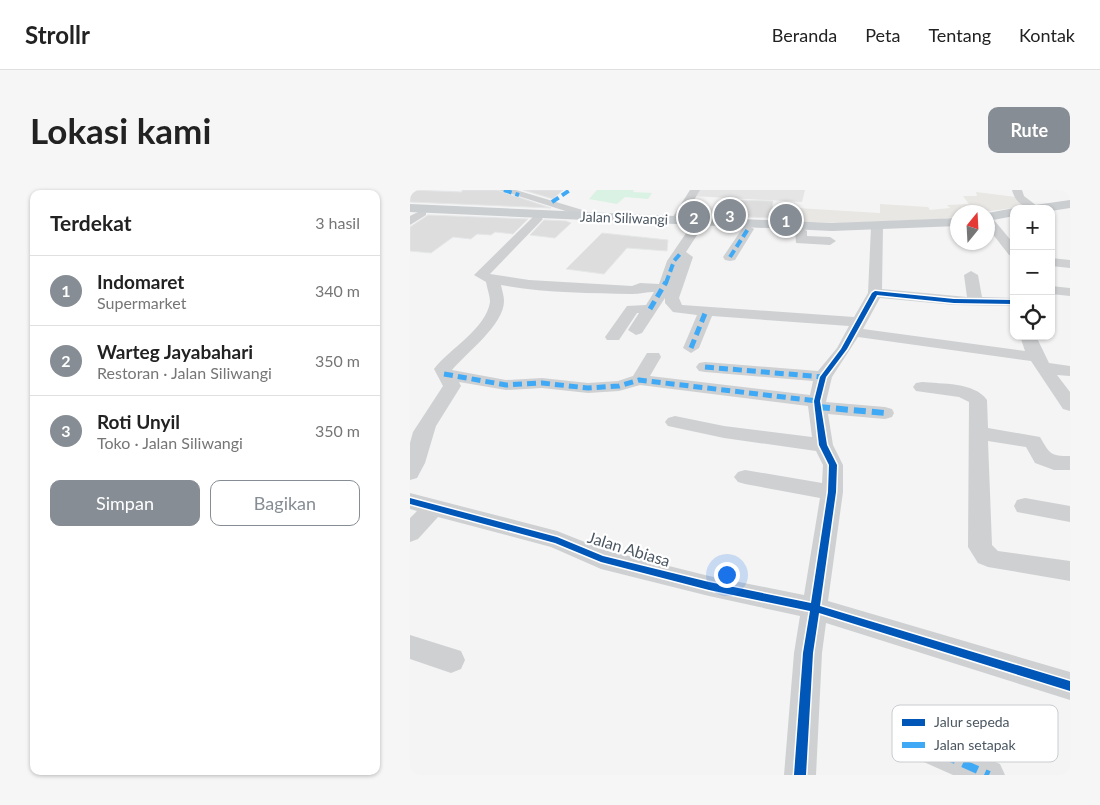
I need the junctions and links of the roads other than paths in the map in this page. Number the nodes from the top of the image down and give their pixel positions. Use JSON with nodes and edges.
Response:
{"nodes":[{"id":1,"x":504,"y":190,"type":"edge"},
{"id":2,"x":570,"y":190,"type":"edge"},
{"id":3,"x":695,"y":190,"type":"edge"},
{"id":4,"x":1017,"y":190,"type":"edge"},
{"id":5,"x":552,"y":202,"type":"junction"},
{"id":6,"x":1070,"y":204,"type":"edge"},
{"id":7,"x":1030,"y":205,"type":"edge"},
{"id":8,"x":1055,"y":206,"type":"edge"},
{"id":9,"x":1070,"y":209,"type":"edge"},
{"id":10,"x":1055,"y":211,"type":"edge"},
{"id":11,"x":1010,"y":213,"type":"edge"},
{"id":12,"x":413,"y":214,"type":"edge"},
{"id":13,"x":584,"y":216,"type":"junction"},
{"id":14,"x":538,"y":219,"type":"junction"},
{"id":15,"x":995,"y":219,"type":"edge"},
{"id":16,"x":1010,"y":219,"type":"edge"},
{"id":17,"x":677,"y":220,"type":"junction"},
{"id":18,"x":995,"y":220,"type":"edge"},
{"id":19,"x":950,"y":223,"type":"edge"},
{"id":20,"x":698,"y":226,"type":"junction"},
{"id":21,"x":950,"y":227,"type":"edge"},
{"id":22,"x":748,"y":228,"type":"junction"},
{"id":23,"x":877,"y":229,"type":"junction"},
{"id":24,"x":995,"y":229,"type":"edge"},
{"id":25,"x":801,"y":231,"type":"junction"},
{"id":26,"x":830,"y":241,"type":"dead end"},
{"id":27,"x":1012,"y":250,"type":"edge"},
{"id":28,"x":680,"y":254,"type":"junction"},
{"id":29,"x":730,"y":257,"type":"dead end"},
{"id":30,"x":1055,"y":262,"type":"edge"},
{"id":31,"x":1070,"y":264,"type":"edge"},
{"id":32,"x":971,"y":275,"type":"dead end"},
{"id":33,"x":493,"y":280,"type":"junction"},
{"id":34,"x":664,"y":288,"type":"junction"},
{"id":35,"x":1055,"y":290,"type":"edge"},
{"id":36,"x":875,"y":292,"type":"junction"},
{"id":37,"x":1070,"y":292,"type":"edge"},
{"id":38,"x":975,"y":301,"type":"junction"},
{"id":39,"x":1010,"y":302,"type":"edge"},
{"id":40,"x":650,"y":309,"type":"junction"},
{"id":41,"x":706,"y":311,"type":"junction"},
{"id":42,"x":856,"y":327,"type":"junction"},
{"id":43,"x":636,"y":330,"type":"dead end"},
{"id":44,"x":613,"y":337,"type":"dead end"},
{"id":45,"x":1030,"y":340,"type":"edge"},
{"id":46,"x":691,"y":348,"type":"dead end"},
{"id":47,"x":653,"y":357,"type":"dead end"},
{"id":48,"x":1041,"y":363,"type":"junction"},
{"id":49,"x":706,"y":367,"type":"dead end"},
{"id":50,"x":1070,"y":371,"type":"edge"},
{"id":51,"x":444,"y":374,"type":"junction"},
{"id":52,"x":823,"y":377,"type":"junction"},
{"id":53,"x":639,"y":380,"type":"junction"},
{"id":54,"x":922,"y":387,"type":"dead end"},
{"id":55,"x":818,"y":404,"type":"junction"},
{"id":56,"x":1070,"y":406,"type":"edge"},
{"id":57,"x":885,"y":413,"type":"dead end"},
{"id":58,"x":675,"y":422,"type":"dead end"},
{"id":59,"x":979,"y":433,"type":"junction"},
{"id":60,"x":823,"y":445,"type":"junction"},
{"id":61,"x":1070,"y":463,"type":"edge"},
{"id":62,"x":410,"y":472,"type":"edge"},
{"id":63,"x":745,"y":478,"type":"dead end"},
{"id":64,"x":832,"y":492,"type":"junction"},
{"id":65,"x":410,"y":500,"type":"edge"},
{"id":66,"x":435,"y":506,"type":"junction"},
{"id":67,"x":1025,"y":506,"type":"dead end"},
{"id":68,"x":1070,"y":514,"type":"edge"},
{"id":69,"x":410,"y":533,"type":"edge"},
{"id":70,"x":1070,"y":571,"type":"edge"},
{"id":71,"x":814,"y":608,"type":"junction"},
{"id":72,"x":410,"y":647,"type":"edge"},
{"id":73,"x":451,"y":660,"type":"dead end"},
{"id":74,"x":1070,"y":686,"type":"edge"},
{"id":75,"x":960,"y":762,"type":"edge"},
{"id":76,"x":800,"y":775,"type":"edge"},
{"id":77,"x":989,"y":775,"type":"edge"}],
"edges":[{"from":1,"to":5,"type":"street"},
{"from":2,"to":5,"type":"street"},
{"from":3,"to":17,"type":"street"},
{"from":4,"to":7,"type":"street"},
{"from":5,"to":13,"type":"street"},
{"from":6,"to":8,"type":"main road"},
{"from":9,"to":10,"type":"main road"},
{"from":11,"to":15,"type":"main road"},
{"from":12,"to":13,"type":"main road","name":"Jalan Siliwangi"},
{"from":12,"to":14,"type":"main road","name":"Jalan Siliwangi"},
{"from":13,"to":17,"type":"main road","name":"Jalan Siliwangi"},
{"from":14,"to":20,"type":"main road","name":"Jalan Siliwangi"},
{"from":14,"to":33,"type":"street"},
{"from":16,"to":18,"type":"main road"},
{"from":17,"to":23,"type":"main road","name":"Jalan Siliwangi"},
{"from":19,"to":23,"type":"main road","name":"Jalan Siliwangi"},
{"from":20,"to":22,"type":"main road","name":"Jalan Siliwangi"},
{"from":20,"to":28,"type":"street"},
{"from":21,"to":23,"type":"main road","name":"Jalan Siliwangi"},
{"from":22,"to":25,"type":"main road","name":"Jalan Siliwangi"},
{"from":22,"to":29,"type":"street"},
{"from":23,"to":25,"type":"main road","name":"Jalan Siliwangi"},
{"from":23,"to":36,"type":"street"},
{"from":24,"to":27,"type":"street"},
{"from":25,"to":26,"type":"street"},
{"from":28,"to":34,"type":"street"},
{"from":28,"to":41,"type":"street"},
{"from":30,"to":31,"type":"street"},
{"from":32,"to":38,"type":"street"},
{"from":33,"to":34,"type":"street"},
{"from":33,"to":51,"type":"street"},
{"from":34,"to":40,"type":"street"},
{"from":35,"to":37,"type":"street"},
{"from":36,"to":38,"type":"street"},
{"from":36,"to":42,"type":"street"},
{"from":38,"to":39,"type":"street"},
{"from":40,"to":43,"type":"street"},
{"from":40,"to":44,"type":"street"},
{"from":41,"to":42,"type":"street"},
{"from":41,"to":46,"type":"street"},
{"from":42,"to":48,"type":"street"},
{"from":42,"to":52,"type":"street"},
{"from":45,"to":48,"type":"street"},
{"from":47,"to":53,"type":"street"},
{"from":48,"to":50,"type":"street"},
{"from":48,"to":56,"type":"street"},
{"from":49,"to":52,"type":"street"},
{"from":51,"to":53,"type":"street"},
{"from":51,"to":62,"type":"street"},
{"from":52,"to":55,"type":"street"},
{"from":53,"to":55,"type":"street"},
{"from":54,"to":59,"type":"street"},
{"from":55,"to":57,"type":"street"},
{"from":55,"to":60,"type":"street"},
{"from":58,"to":60,"type":"street"},
{"from":59,"to":61,"type":"street"},
{"from":59,"to":70,"type":"street"},
{"from":60,"to":64,"type":"street"},
{"from":63,"to":64,"type":"street"},
{"from":64,"to":71,"type":"street"},
{"from":65,"to":66,"type":"street","name":"Jalan Abiasa"},
{"from":66,"to":69,"type":"street"},
{"from":66,"to":71,"type":"street","name":"Jalan Abiasa"},
{"from":67,"to":68,"type":"street"},
{"from":71,"to":74,"type":"street","name":"Jalan Abiasa"},
{"from":71,"to":76,"type":"street"},
{"from":72,"to":73,"type":"street"},
{"from":75,"to":77,"type":"street"}]}
